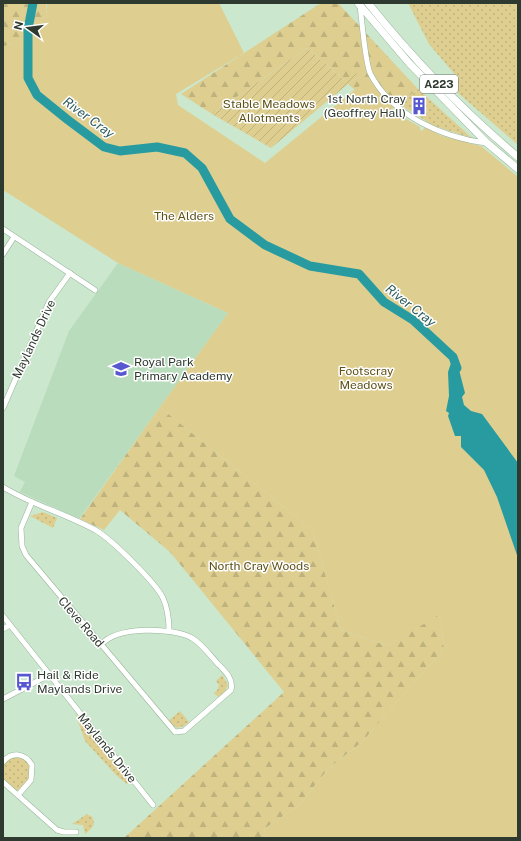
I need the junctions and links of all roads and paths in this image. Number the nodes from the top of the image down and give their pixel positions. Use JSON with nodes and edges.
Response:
{"nodes":[{"id":1,"x":368,"y":3,"type":"edge"},
{"id":2,"x":359,"y":4,"type":"edge"},
{"id":3,"x":487,"y":143,"type":"junction"},
{"id":4,"x":518,"y":157,"type":"edge"},
{"id":5,"x":518,"y":169,"type":"edge"},
{"id":6,"x":3,"y":229,"type":"edge"},
{"id":7,"x":14,"y":237,"type":"junction"},
{"id":8,"x":3,"y":254,"type":"edge"},
{"id":9,"x":70,"y":273,"type":"junction"},
{"id":10,"x":95,"y":290,"type":"dead end"},
{"id":11,"x":3,"y":406,"type":"edge"},
{"id":12,"x":3,"y":487,"type":"edge"},
{"id":13,"x":32,"y":502,"type":"junction"},
{"id":14,"x":3,"y":616,"type":"edge"},
{"id":15,"x":10,"y":625,"type":"junction"},
{"id":16,"x":3,"y":629,"type":"edge"},
{"id":17,"x":169,"y":631,"type":"junction"},
{"id":18,"x":101,"y":645,"type":"junction"},
{"id":19,"x":49,"y":675,"type":"junction"},
{"id":20,"x":3,"y":699,"type":"edge"},
{"id":21,"x":3,"y":762,"type":"edge"},
{"id":22,"x":3,"y":782,"type":"edge"},
{"id":23,"x":18,"y":795,"type":"junction"},
{"id":24,"x":153,"y":805,"type":"dead end"},
{"id":25,"x":76,"y":832,"type":"dead end"}],
"edges":[{"from":1,"to":4,"type":"main road","number":"A223"},
{"from":2,"to":3,"type":"main road","number":"A223"},
{"from":2,"to":3,"type":"street"},
{"from":3,"to":5,"type":"main road","number":"A223"},
{"from":6,"to":7,"type":"street"},
{"from":7,"to":8,"type":"street"},
{"from":7,"to":9,"type":"street"},
{"from":9,"to":10,"type":"street"},
{"from":9,"to":11,"type":"street","name":"Maylands Drive"},
{"from":12,"to":13,"type":"street"},
{"from":13,"to":17,"type":"street"},
{"from":13,"to":18,"type":"street","name":"Cleve Road"},
{"from":14,"to":15,"type":"street","name":"Maylands Drive"},
{"from":15,"to":16,"type":"street"},
{"from":15,"to":19,"type":"street","name":"Maylands Drive"},
{"from":17,"to":18,"type":"street"},
{"from":17,"to":18,"type":"street","name":"Cleve Road"},
{"from":19,"to":20,"type":"street"},
{"from":19,"to":24,"type":"street","name":"Maylands Drive"},
{"from":21,"to":23,"type":"street"},
{"from":22,"to":23,"type":"street"},
{"from":23,"to":25,"type":"street"}]}
